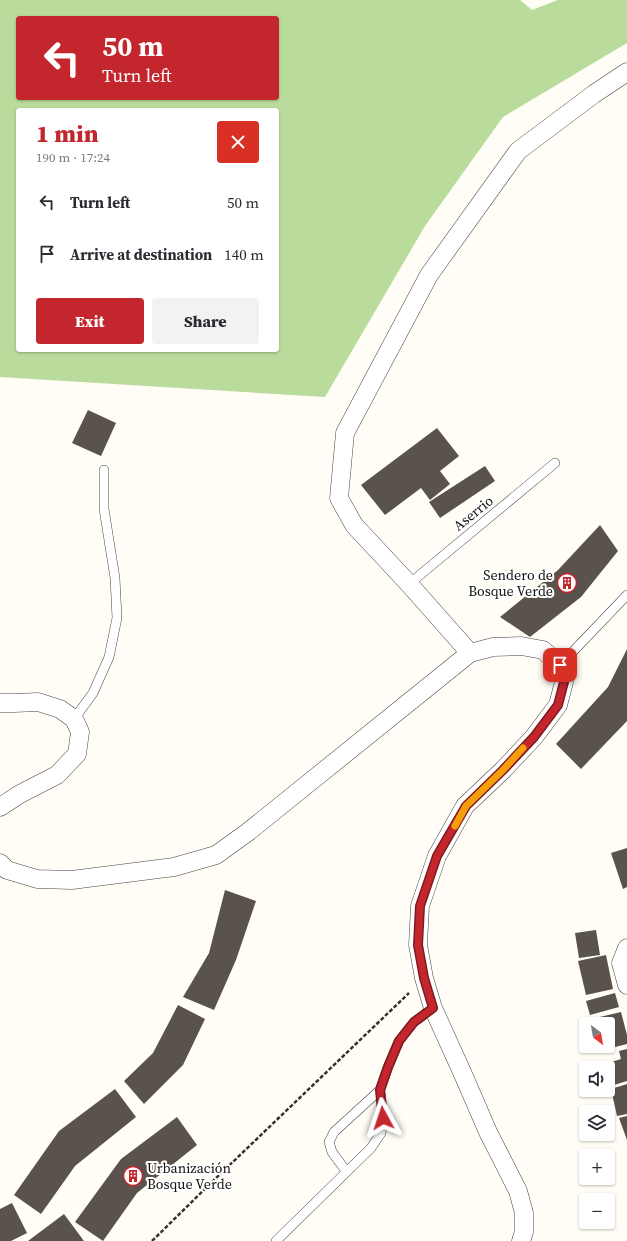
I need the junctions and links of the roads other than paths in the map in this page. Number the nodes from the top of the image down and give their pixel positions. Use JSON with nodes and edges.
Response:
{"nodes":[{"id":1,"x":627,"y":72,"type":"edge"},
{"id":2,"x":555,"y":464,"type":"dead end"},
{"id":3,"x":104,"y":470,"type":"dead end"},
{"id":4,"x":409,"y":584,"type":"junction"},
{"id":5,"x":627,"y":595,"type":"edge"},
{"id":6,"x":470,"y":653,"type":"junction"},
{"id":7,"x":560,"y":665,"type":"junction"},
{"id":8,"x":0,"y":703,"type":"edge"},
{"id":9,"x":74,"y":719,"type":"junction"},
{"id":10,"x":0,"y":807,"type":"edge"},
{"id":11,"x":0,"y":863,"type":"edge"},
{"id":12,"x":627,"y":948,"type":"edge"},
{"id":13,"x":627,"y":985,"type":"edge"},
{"id":14,"x":433,"y":1008,"type":"junction"},
{"id":15,"x":380,"y":1090,"type":"junction"},
{"id":16,"x":346,"y":1171,"type":"junction"},
{"id":17,"x":276,"y":1241,"type":"edge"},
{"id":18,"x":521,"y":1241,"type":"edge"}],
"edges":[{"from":1,"to":4,"type":"street"},
{"from":2,"to":4,"type":"lane","name":"Aserrio"},
{"from":3,"to":9,"type":"lane"},
{"from":4,"to":6,"type":"street"},
{"from":5,"to":7,"type":"lane"},
{"from":6,"to":7,"type":"street"},
{"from":6,"to":11,"type":"street"},
{"from":7,"to":14,"type":"street"},
{"from":8,"to":9,"type":"street"},
{"from":9,"to":10,"type":"street"},
{"from":12,"to":13,"type":"street"},
{"from":14,"to":15,"type":"lane"},
{"from":14,"to":18,"type":"street"},
{"from":15,"to":16,"type":"lane"},
{"from":15,"to":16,"type":"lane"},
{"from":16,"to":17,"type":"lane"}]}
